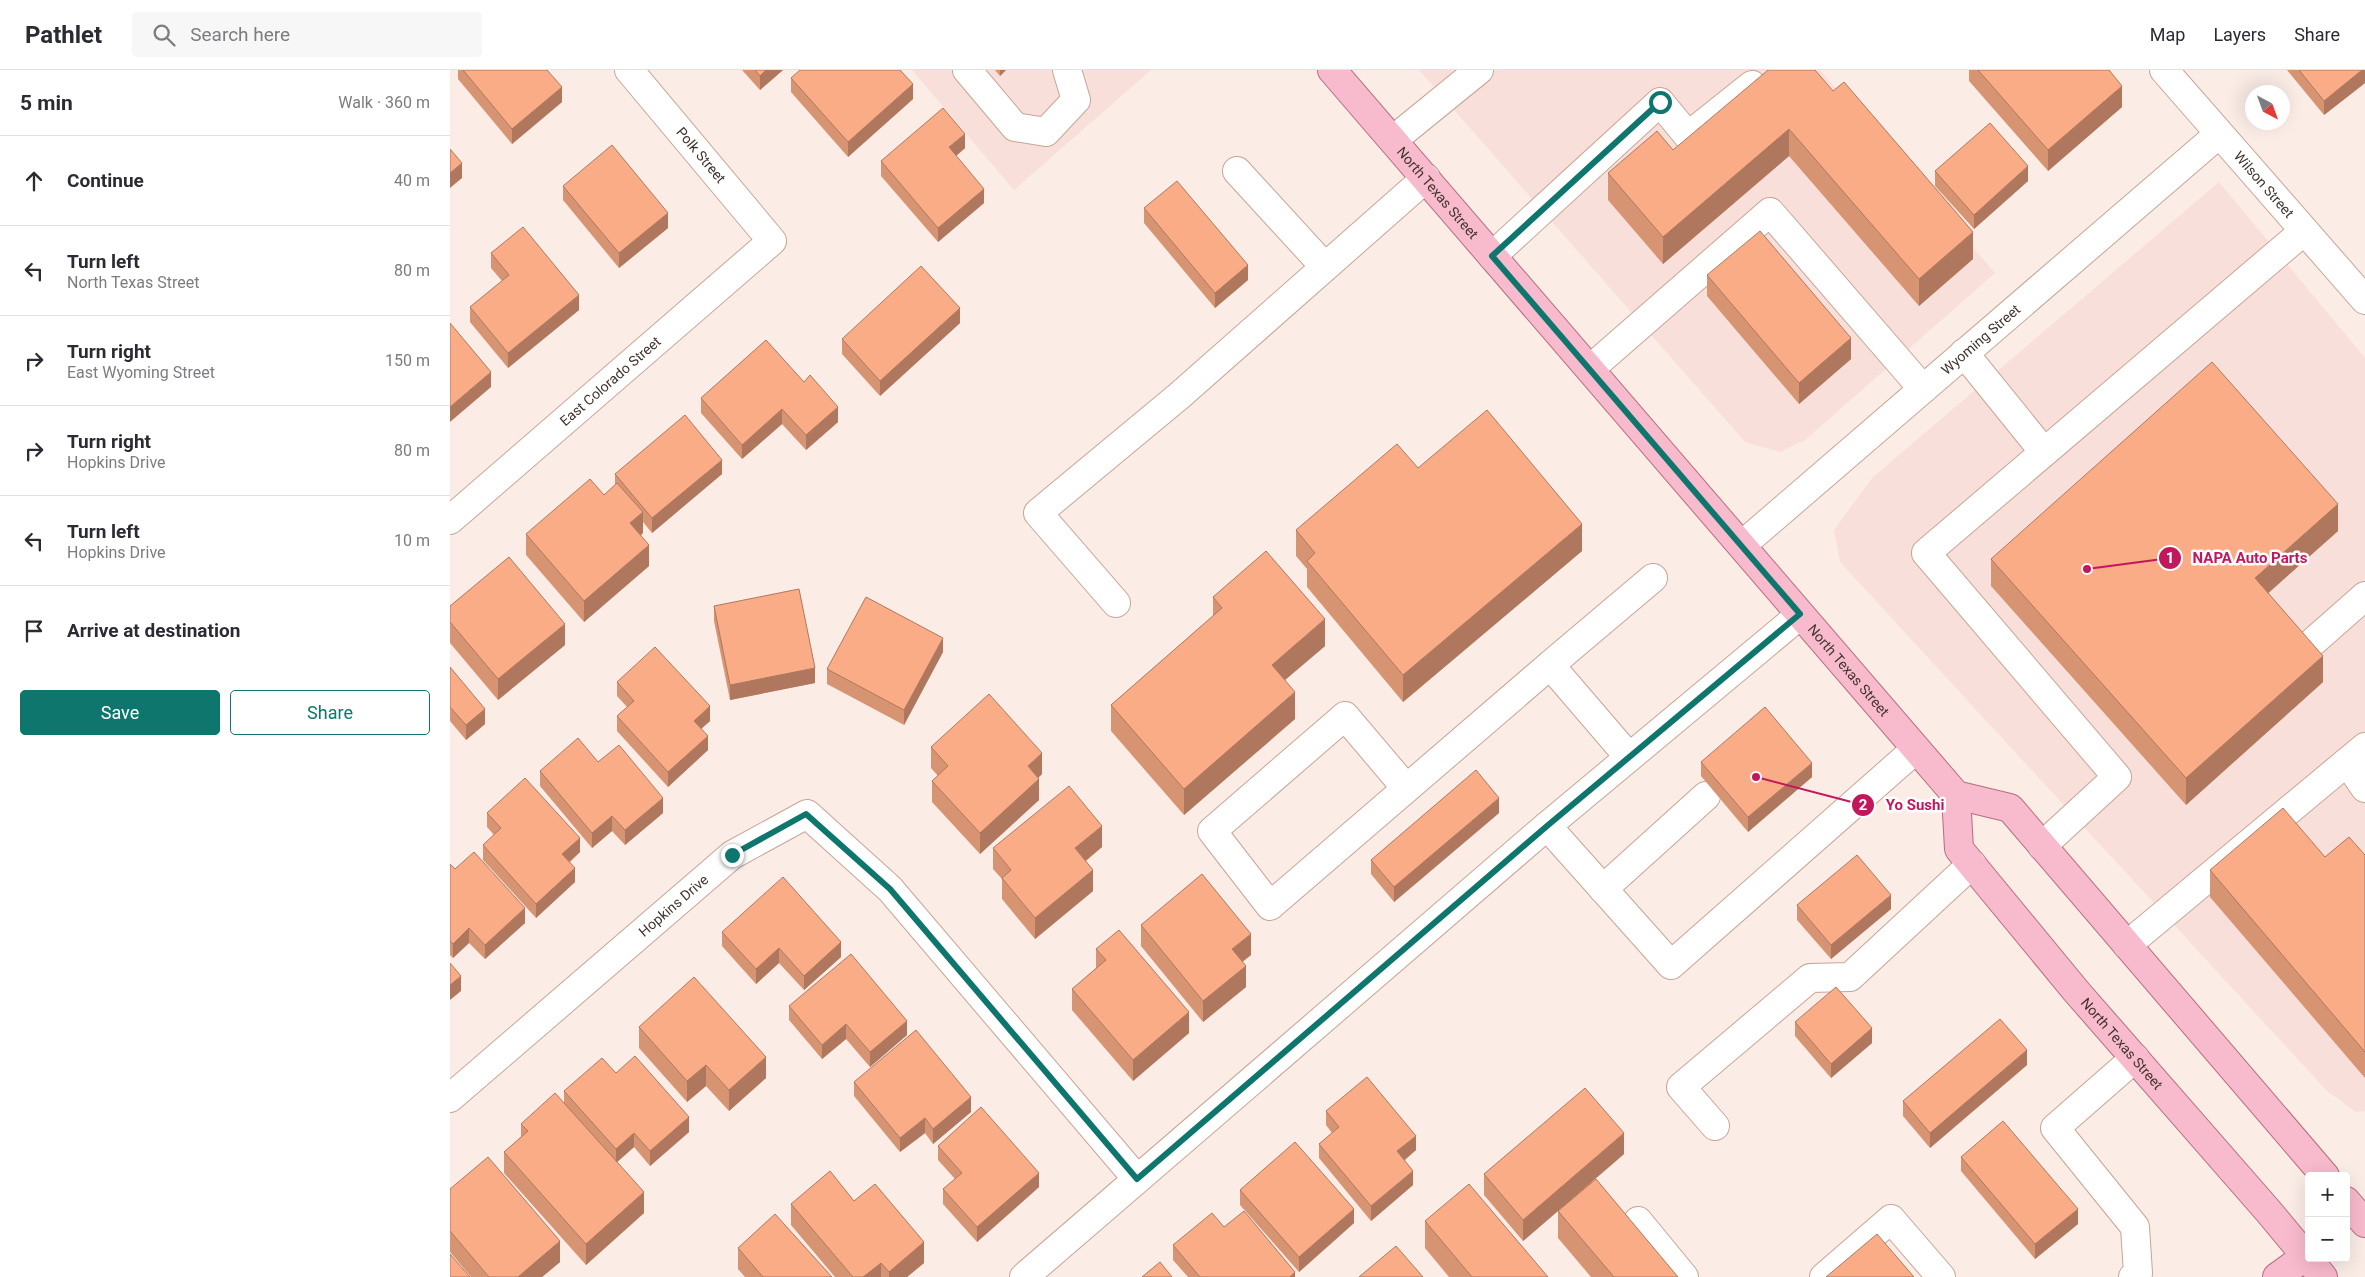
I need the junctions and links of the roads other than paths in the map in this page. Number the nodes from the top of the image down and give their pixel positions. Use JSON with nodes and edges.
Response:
{"nodes":[{"id":1,"x":629,"y":70,"type":"edge"},
{"id":2,"x":967,"y":70,"type":"edge"},
{"id":3,"x":1067,"y":70,"type":"edge"},
{"id":4,"x":1332,"y":70,"type":"edge"},
{"id":5,"x":1479,"y":70,"type":"edge"},
{"id":6,"x":2164,"y":70,"type":"edge"},
{"id":7,"x":1760,"y":79,"type":"edge"},
{"id":8,"x":2219,"y":134,"type":"junction"},
{"id":9,"x":1393,"y":140,"type":"junction"},
{"id":10,"x":1237,"y":171,"type":"dead end"},
{"id":11,"x":1426,"y":178,"type":"junction"},
{"id":12,"x":2304,"y":231,"type":"junction"},
{"id":13,"x":772,"y":241,"type":"joint"},
{"id":14,"x":1492,"y":256,"type":"junction"},
{"id":15,"x":1326,"y":267,"type":"junction"},
{"id":16,"x":2365,"y":300,"type":"edge"},
{"id":17,"x":1964,"y":353,"type":"junction"},
{"id":18,"x":1590,"y":368,"type":"junction"},
{"id":19,"x":1923,"y":389,"type":"junction"},
{"id":20,"x":2044,"y":452,"type":"junction"},
{"id":21,"x":450,"y":520,"type":"edge"},
{"id":22,"x":1742,"y":545,"type":"junction"},
{"id":23,"x":1653,"y":578,"type":"dead end"},
{"id":24,"x":2365,"y":596,"type":"edge"},
{"id":25,"x":1116,"y":603,"type":"dead end"},
{"id":26,"x":1800,"y":614,"type":"junction"},
{"id":27,"x":2314,"y":640,"type":"dead end"},
{"id":28,"x":1550,"y":665,"type":"junction"},
{"id":29,"x":1916,"y":749,"type":"junction"},
{"id":30,"x":2356,"y":755,"type":"edge"},
{"id":31,"x":1628,"y":758,"type":"junction"},
{"id":32,"x":1406,"y":788,"type":"junction"},
{"id":33,"x":2365,"y":788,"type":"edge"},
{"id":34,"x":1956,"y":795,"type":"junction"},
{"id":35,"x":1706,"y":796,"type":"dead end"},
{"id":36,"x":1547,"y":826,"type":"junction"},
{"id":37,"x":2042,"y":846,"type":"junction"},
{"id":38,"x":1972,"y":864,"type":"junction"},
{"id":39,"x":1603,"y":889,"type":"junction"},
{"id":40,"x":2127,"y":945,"type":"junction"},
{"id":41,"x":2136,"y":1058,"type":"junction"},
{"id":42,"x":450,"y":1098,"type":"edge"},
{"id":43,"x":1715,"y":1126,"type":"dead end"},
{"id":44,"x":2322,"y":1172,"type":"edge"},
{"id":45,"x":1137,"y":1179,"type":"junction"},
{"id":46,"x":1638,"y":1221,"type":"dead end"},
{"id":47,"x":2305,"y":1253,"type":"edge"},
{"id":48,"x":2313,"y":1262,"type":"edge"},
{"id":49,"x":1024,"y":1277,"type":"edge"},
{"id":50,"x":1684,"y":1277,"type":"edge"},
{"id":51,"x":1824,"y":1277,"type":"edge"},
{"id":52,"x":1941,"y":1277,"type":"edge"},
{"id":53,"x":2133,"y":1277,"type":"edge"},
{"id":54,"x":2277,"y":1277,"type":"edge"}],
"edges":[{"from":1,"to":13,"type":"street","name":"Polk Street"},
{"from":2,"to":3,"type":"street"},
{"from":4,"to":9,"type":"main road","name":"North Texas Street"},
{"from":5,"to":9,"type":"street"},
{"from":6,"to":8,"type":"street","name":"Wilson Street"},
{"from":7,"to":14,"type":"street"},
{"from":8,"to":12,"type":"street","name":"Wilson Street"},
{"from":8,"to":17,"type":"street","name":"Wyoming Street"},
{"from":9,"to":11,"type":"main road","name":"North Texas Street"},
{"from":10,"to":15,"type":"street"},
{"from":11,"to":14,"type":"main road","name":"North Texas Street"},
{"from":11,"to":15,"type":"street"},
{"from":12,"to":16,"type":"street","name":"Wilson Street"},
{"from":12,"to":20,"type":"street"},
{"from":13,"to":21,"type":"street","name":"East Colorado Street"},
{"from":14,"to":18,"type":"main road","name":"North Texas Street"},
{"from":15,"to":25,"type":"street"},
{"from":17,"to":19,"type":"street","name":"Wyoming Street"},
{"from":17,"to":20,"type":"street"},
{"from":18,"to":19,"type":"street"},
{"from":18,"to":22,"type":"main road","name":"North Texas Street"},
{"from":19,"to":22,"type":"street","name":"Wyoming Street"},
{"from":20,"to":37,"type":"street"},
{"from":22,"to":26,"type":"main road","name":"North Texas Street"},
{"from":23,"to":28,"type":"street"},
{"from":24,"to":27,"type":"street"},
{"from":26,"to":29,"type":"main road","name":"North Texas Street"},
{"from":26,"to":31,"type":"street"},
{"from":28,"to":31,"type":"street"},
{"from":28,"to":32,"type":"street"},
{"from":29,"to":34,"type":"main road","name":"North Texas Street"},
{"from":29,"to":39,"type":"street"},
{"from":30,"to":33,"type":"street"},
{"from":30,"to":40,"type":"street"},
{"from":31,"to":36,"type":"street"},
{"from":32,"to":32,"type":"street"},
{"from":34,"to":37,"type":"main road"},
{"from":34,"to":38,"type":"main road","name":"North Texas Street"},
{"from":35,"to":39,"type":"street"},
{"from":36,"to":39,"type":"street"},
{"from":36,"to":45,"type":"street"},
{"from":37,"to":40,"type":"main road"},
{"from":38,"to":41,"type":"main road","name":"North Texas Street"},
{"from":38,"to":43,"type":"street"},
{"from":40,"to":44,"type":"main road"},
{"from":41,"to":47,"type":"main road","name":"North Texas Street"},
{"from":41,"to":53,"type":"street"},
{"from":42,"to":45,"type":"street","name":"Hopkins Drive"},
{"from":45,"to":49,"type":"street"},
{"from":46,"to":50,"type":"street"},
{"from":48,"to":54,"type":"main road"},
{"from":51,"to":52,"type":"street"}]}
